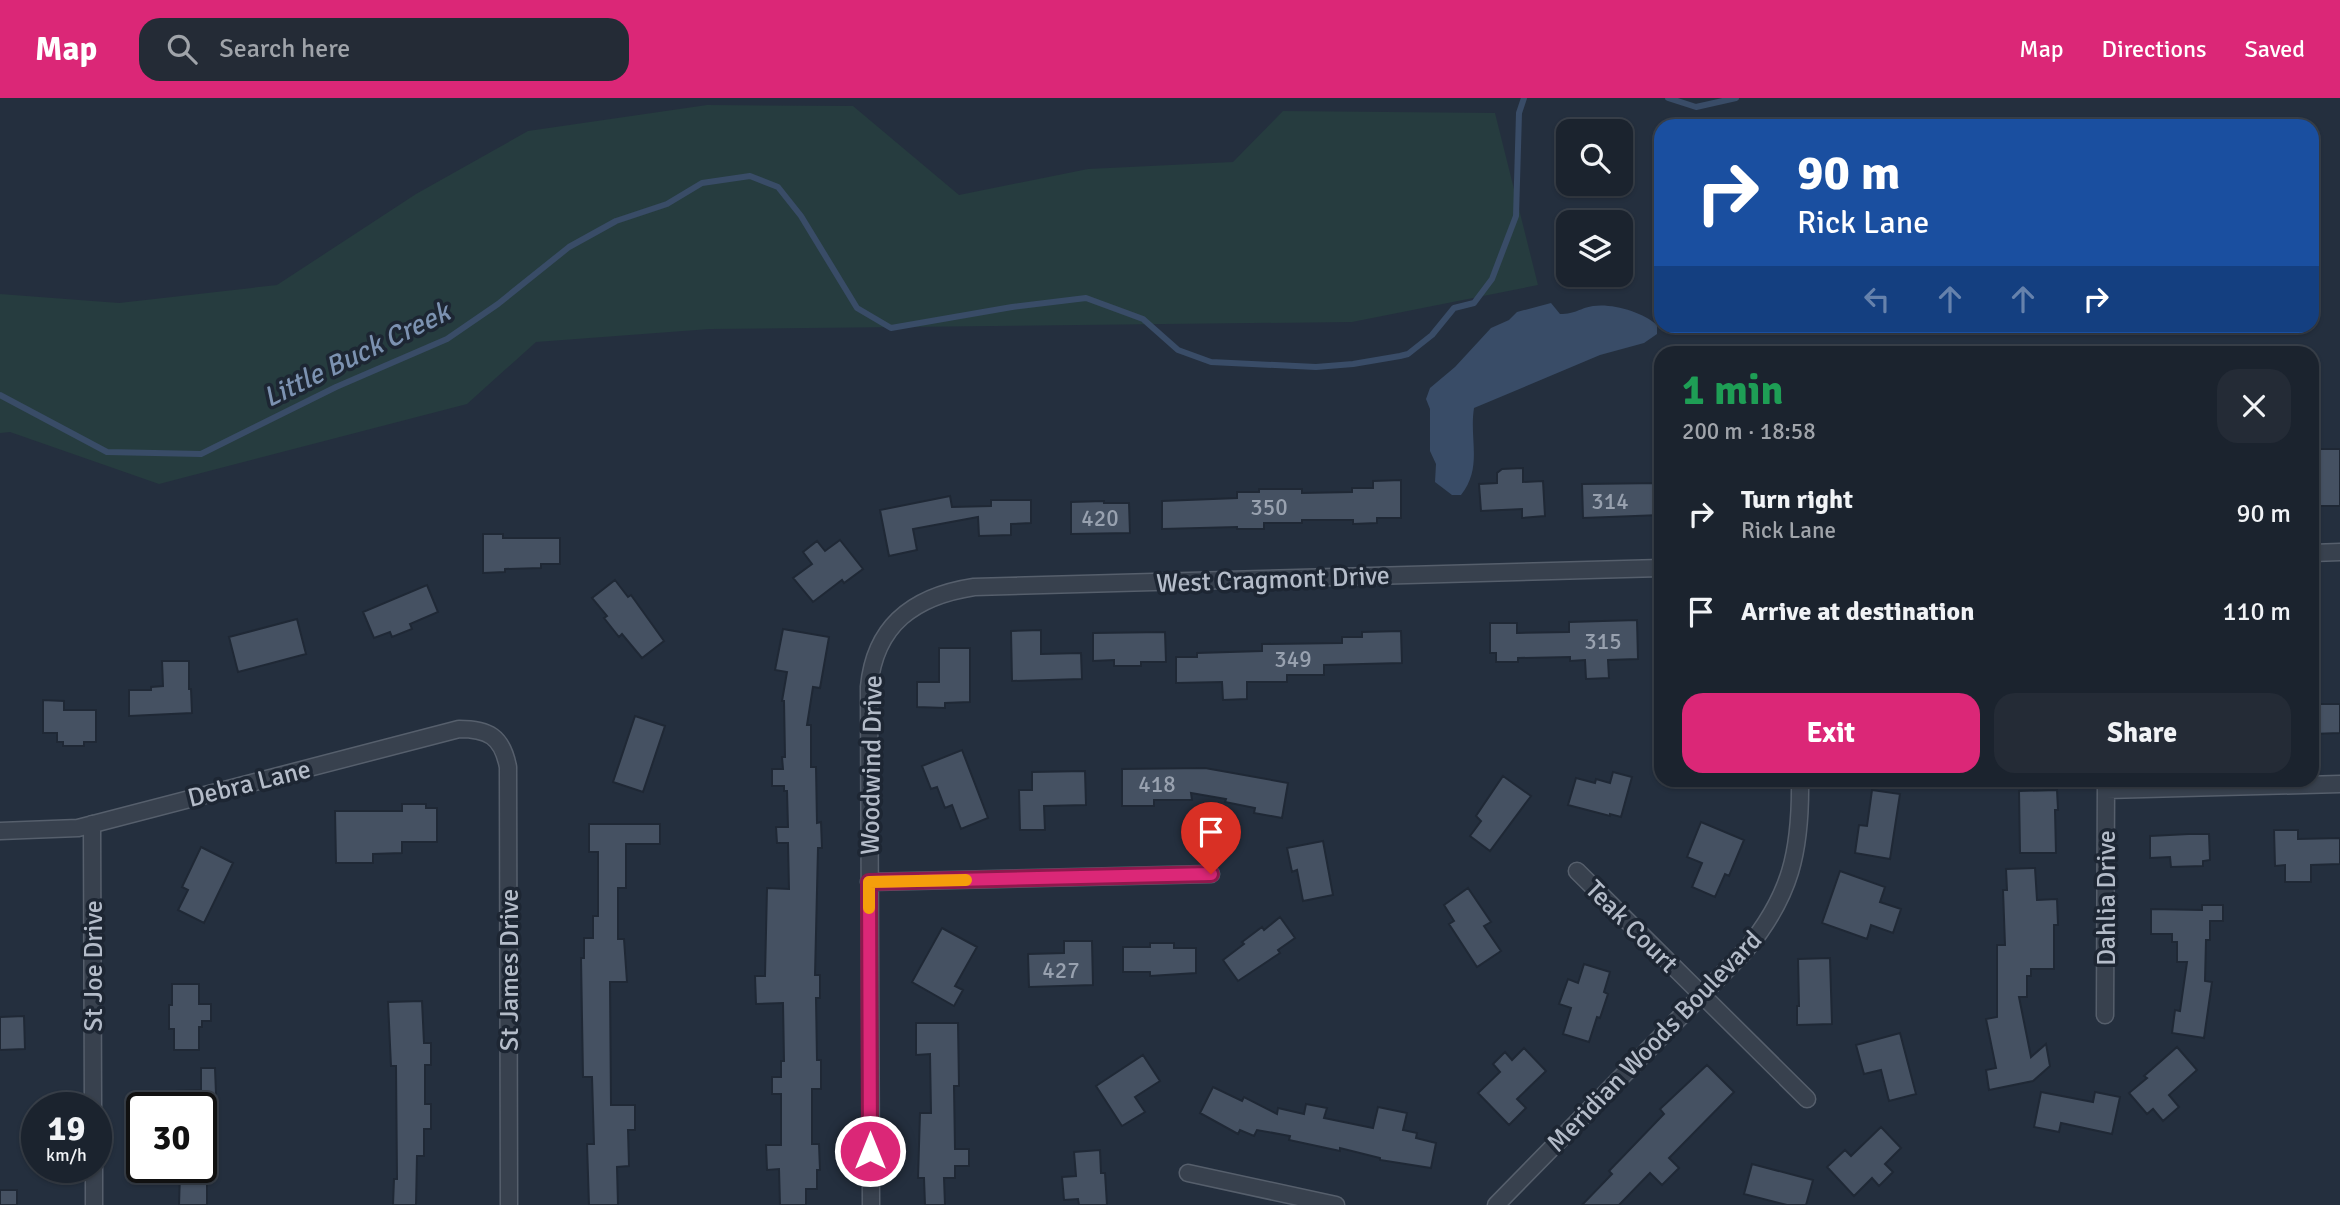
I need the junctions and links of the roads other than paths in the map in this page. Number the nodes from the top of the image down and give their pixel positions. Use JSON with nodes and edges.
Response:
{"nodes":[{"id":1,"x":2340,"y":552,"type":"edge"},
{"id":2,"x":2319,"y":553,"type":"edge"},
{"id":3,"x":1654,"y":568,"type":"edge"},
{"id":4,"x":895,"y":624,"type":"joint"},
{"id":5,"x":495,"y":738,"type":"joint"},
{"id":6,"x":2319,"y":784,"type":"edge"},
{"id":7,"x":2340,"y":784,"type":"edge"},
{"id":8,"x":1800,"y":787,"type":"edge"},
{"id":9,"x":2106,"y":787,"type":"edge"},
{"id":10,"x":92,"y":824,"type":"junction"},
{"id":11,"x":0,"y":831,"type":"edge"},
{"id":12,"x":1577,"y":871,"type":"dead end"},
{"id":13,"x":1211,"y":874,"type":"dead end"},
{"id":14,"x":869,"y":882,"type":"junction"},
{"id":15,"x":1702,"y":995,"type":"junction"},
{"id":16,"x":2105,"y":1015,"type":"dead end"},
{"id":17,"x":93,"y":1092,"type":"edge"},
{"id":18,"x":1807,"y":1099,"type":"dead end"},
{"id":19,"x":1188,"y":1173,"type":"dead end"},
{"id":20,"x":94,"y":1183,"type":"edge"},
{"id":21,"x":94,"y":1205,"type":"edge"},
{"id":22,"x":509,"y":1205,"type":"edge"},
{"id":23,"x":871,"y":1205,"type":"edge"},
{"id":24,"x":1336,"y":1205,"type":"edge"},
{"id":25,"x":1496,"y":1205,"type":"edge"}],
"edges":[{"from":1,"to":2,"type":"street"},
{"from":3,"to":4,"type":"street","name":"West Cragmont Drive"},
{"from":4,"to":14,"type":"street","name":"Woodwind Drive"},
{"from":5,"to":10,"type":"street","name":"Debra Lane"},
{"from":5,"to":22,"type":"street","name":"St James Drive"},
{"from":6,"to":7,"type":"street"},
{"from":8,"to":15,"type":"street","name":"Meridian Woods Boulevard"},
{"from":9,"to":16,"type":"street","name":"Dahlia Drive"},
{"from":10,"to":11,"type":"street","name":"Debra Lane"},
{"from":10,"to":17,"type":"street","name":"St Joe Drive"},
{"from":12,"to":15,"type":"street","name":"Teak Court"},
{"from":13,"to":14,"type":"street"},
{"from":14,"to":23,"type":"street","name":"Woodwind Drive"},
{"from":15,"to":18,"type":"street","name":"Teak Court"},
{"from":15,"to":25,"type":"street","name":"Meridian Woods Boulevard"},
{"from":19,"to":24,"type":"street"},
{"from":20,"to":21,"type":"street"}]}
